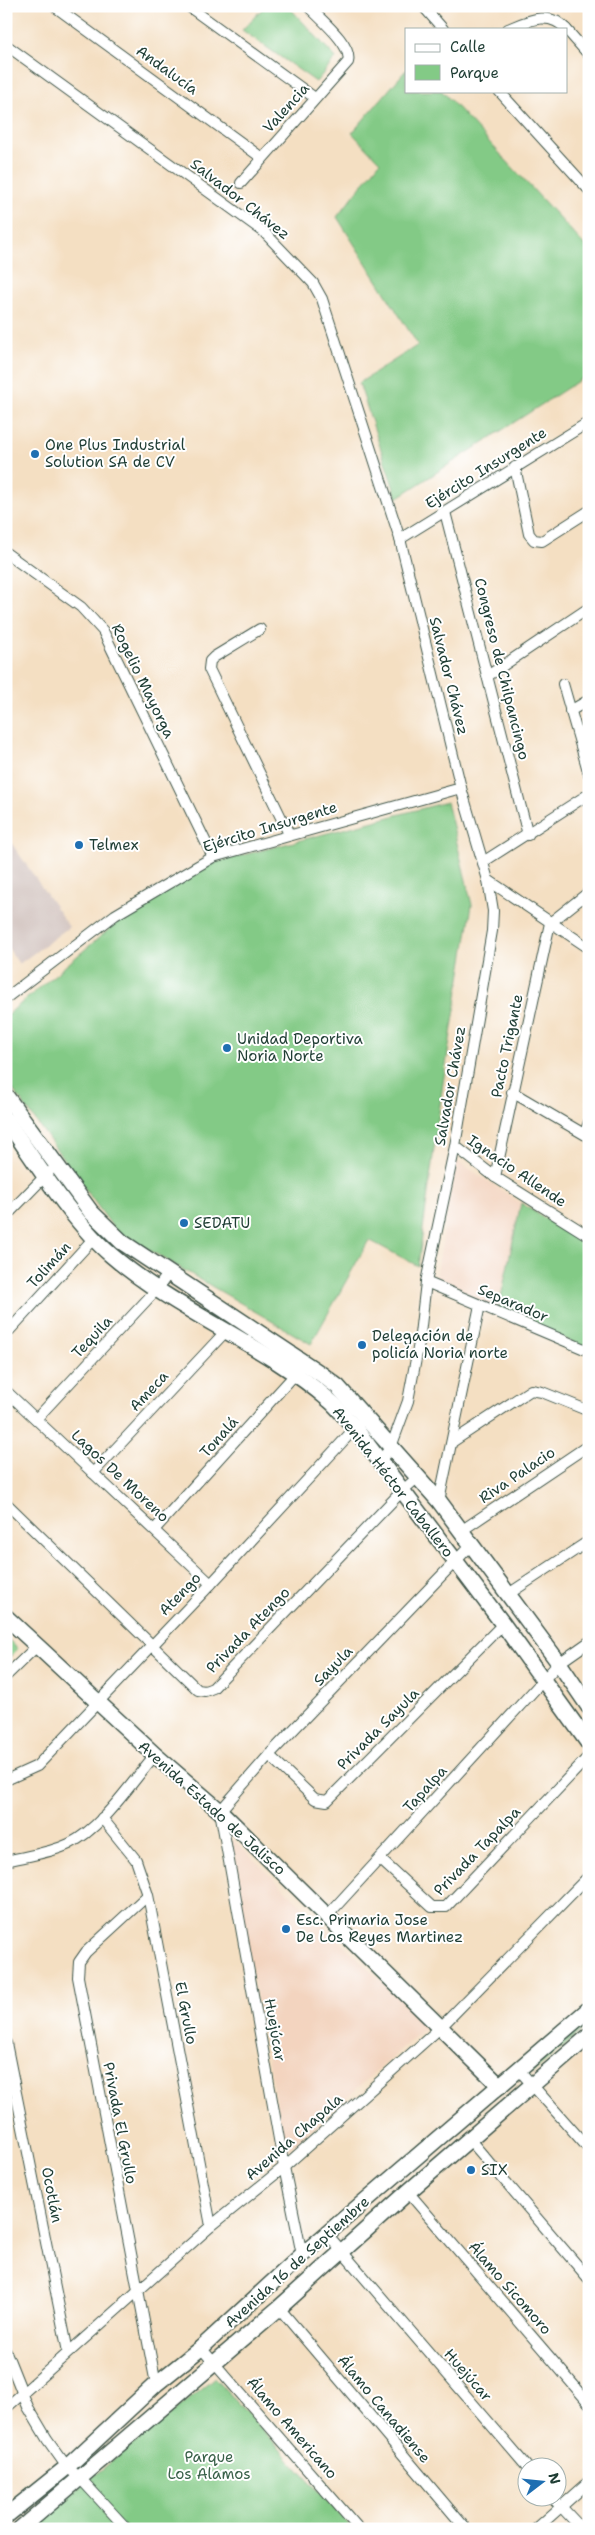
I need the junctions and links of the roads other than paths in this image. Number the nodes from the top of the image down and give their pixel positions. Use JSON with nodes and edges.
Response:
{"nodes":[{"id":1,"x":54,"y":6,"type":"edge"},
{"id":2,"x":188,"y":6,"type":"edge"},
{"id":3,"x":308,"y":6,"type":"edge"},
{"id":4,"x":423,"y":6,"type":"edge"},
{"id":5,"x":442,"y":28,"type":"edge"},
{"id":6,"x":511,"y":28,"type":"edge"},
{"id":7,"x":565,"y":28,"type":"edge"},
{"id":8,"x":568,"y":31,"type":"edge"},
{"id":9,"x":6,"y":45,"type":"edge"},
{"id":10,"x":589,"y":54,"type":"edge"},
{"id":11,"x":500,"y":92,"type":"edge"},
{"id":12,"x":316,"y":98,"type":"junction"},
{"id":13,"x":262,"y":158,"type":"junction"},
{"id":14,"x":241,"y":183,"type":"dead end"},
{"id":15,"x":589,"y":190,"type":"edge"},
{"id":16,"x":589,"y":422,"type":"edge"},
{"id":17,"x":515,"y":467,"type":"junction"},
{"id":18,"x":589,"y":511,"type":"edge"},
{"id":19,"x":445,"y":512,"type":"junction"},
{"id":20,"x":400,"y":539,"type":"junction"},
{"id":21,"x":6,"y":553,"type":"edge"},
{"id":22,"x":589,"y":608,"type":"edge"},
{"id":23,"x":260,"y":629,"type":"dead end"},
{"id":24,"x":489,"y":675,"type":"junction"},
{"id":25,"x":563,"y":684,"type":"dead end"},
{"id":26,"x":589,"y":700,"type":"edge"},
{"id":27,"x":570,"y":711,"type":"junction"},
{"id":28,"x":589,"y":774,"type":"edge"},
{"id":29,"x":460,"y":788,"type":"junction"},
{"id":30,"x":589,"y":794,"type":"edge"},
{"id":31,"x":289,"y":834,"type":"junction"},
{"id":32,"x":528,"y":835,"type":"junction"},
{"id":33,"x":213,"y":857,"type":"junction"},
{"id":34,"x":483,"y":862,"type":"junction"},
{"id":35,"x":488,"y":880,"type":"junction"},
{"id":36,"x":589,"y":892,"type":"edge"},
{"id":37,"x":550,"y":923,"type":"junction"},
{"id":38,"x":589,"y":948,"type":"edge"},
{"id":39,"x":6,"y":998,"type":"edge"},
{"id":40,"x":512,"y":1092,"type":"junction"},
{"id":41,"x":6,"y":1096,"type":"edge"},
{"id":42,"x":6,"y":1120,"type":"edge"},
{"id":43,"x":589,"y":1122,"type":"edge"},
{"id":44,"x":587,"y":1135,"type":"edge"},
{"id":45,"x":455,"y":1146,"type":"junction"},
{"id":46,"x":51,"y":1171,"type":"junction"},
{"id":47,"x":495,"y":1176,"type":"junction"},
{"id":48,"x":6,"y":1216,"type":"edge"},
{"id":49,"x":589,"y":1236,"type":"edge"},
{"id":50,"x":93,"y":1239,"type":"junction"},
{"id":51,"x":168,"y":1274,"type":"junction"},
{"id":52,"x":426,"y":1282,"type":"junction"},
{"id":53,"x":158,"y":1288,"type":"junction"},
{"id":54,"x":480,"y":1305,"type":"junction"},
{"id":55,"x":227,"y":1330,"type":"junction"},
{"id":56,"x":6,"y":1334,"type":"edge"},
{"id":57,"x":589,"y":1351,"type":"edge"},
{"id":58,"x":300,"y":1369,"type":"junction"},
{"id":59,"x":6,"y":1391,"type":"edge"},
{"id":60,"x":589,"y":1411,"type":"edge"},
{"id":61,"x":365,"y":1417,"type":"junction"},
{"id":62,"x":37,"y":1418,"type":"junction"},
{"id":63,"x":354,"y":1428,"type":"junction"},
{"id":64,"x":452,"y":1442,"type":"junction"},
{"id":65,"x":589,"y":1445,"type":"edge"},
{"id":66,"x":391,"y":1447,"type":"junction"},
{"id":67,"x":380,"y":1461,"type":"junction"},
{"id":68,"x":93,"y":1473,"type":"junction"},
{"id":69,"x":418,"y":1477,"type":"junction"},
{"id":70,"x":402,"y":1491,"type":"junction"},
{"id":71,"x":439,"y":1500,"type":"junction"},
{"id":72,"x":6,"y":1503,"type":"edge"},
{"id":73,"x":155,"y":1529,"type":"junction"},
{"id":74,"x":461,"y":1531,"type":"junction"},
{"id":75,"x":589,"y":1541,"type":"edge"},
{"id":76,"x":471,"y":1545,"type":"junction"},
{"id":77,"x":454,"y":1560,"type":"junction"},
{"id":78,"x":211,"y":1584,"type":"junction"},
{"id":79,"x":507,"y":1595,"type":"junction"},
{"id":80,"x":6,"y":1617,"type":"edge"},
{"id":81,"x":503,"y":1624,"type":"junction"},
{"id":82,"x":589,"y":1642,"type":"edge"},
{"id":83,"x":152,"y":1645,"type":"junction"},
{"id":84,"x":37,"y":1646,"type":"junction"},
{"id":85,"x":559,"y":1663,"type":"junction"},
{"id":86,"x":6,"y":1676,"type":"edge"},
{"id":87,"x":544,"y":1682,"type":"junction"},
{"id":88,"x":96,"y":1702,"type":"junction"},
{"id":89,"x":589,"y":1708,"type":"edge"},
{"id":90,"x":589,"y":1744,"type":"edge"},
{"id":91,"x":155,"y":1755,"type":"junction"},
{"id":92,"x":269,"y":1755,"type":"junction"},
{"id":93,"x":589,"y":1756,"type":"edge"},
{"id":94,"x":6,"y":1780,"type":"edge"},
{"id":95,"x":220,"y":1811,"type":"junction"},
{"id":96,"x":102,"y":1818,"type":"junction"},
{"id":97,"x":381,"y":1860,"type":"junction"},
{"id":98,"x":6,"y":1861,"type":"edge"},
{"id":99,"x":589,"y":1876,"type":"edge"},
{"id":100,"x":148,"y":1894,"type":"junction"},
{"id":101,"x":327,"y":1916,"type":"junction"},
{"id":102,"x":589,"y":2009,"type":"edge"},
{"id":103,"x":440,"y":2028,"type":"junction"},
{"id":104,"x":589,"y":2036,"type":"edge"},
{"id":105,"x":6,"y":2043,"type":"edge"},
{"id":106,"x":518,"y":2070,"type":"junction"},
{"id":107,"x":532,"y":2085,"type":"junction"},
{"id":108,"x":500,"y":2086,"type":"junction"},
{"id":109,"x":469,"y":2139,"type":"junction"},
{"id":110,"x":589,"y":2149,"type":"edge"},
{"id":111,"x":284,"y":2167,"type":"junction"},
{"id":112,"x":408,"y":2192,"type":"junction"},
{"id":113,"x":211,"y":2226,"type":"junction"},
{"id":114,"x":327,"y":2234,"type":"junction"},
{"id":115,"x":342,"y":2251,"type":"junction"},
{"id":116,"x":302,"y":2255,"type":"junction"},
{"id":117,"x":589,"y":2279,"type":"edge"},
{"id":118,"x":137,"y":2294,"type":"junction"},
{"id":119,"x":279,"y":2308,"type":"junction"},
{"id":120,"x":201,"y":2348,"type":"junction"},
{"id":121,"x":6,"y":2352,"type":"edge"},
{"id":122,"x":68,"y":2352,"type":"junction"},
{"id":123,"x":215,"y":2362,"type":"junction"},
{"id":124,"x":156,"y":2384,"type":"junction"},
{"id":125,"x":24,"y":2393,"type":"junction"},
{"id":126,"x":589,"y":2403,"type":"edge"},
{"id":127,"x":6,"y":2408,"type":"edge"},
{"id":128,"x":519,"y":2458,"type":"edge"},
{"id":129,"x":67,"y":2467,"type":"junction"},
{"id":130,"x":79,"y":2476,"type":"junction"},
{"id":131,"x":589,"y":2482,"type":"edge"},
{"id":132,"x":568,"y":2501,"type":"edge"},
{"id":133,"x":561,"y":2508,"type":"edge"},
{"id":134,"x":563,"y":2508,"type":"edge"},
{"id":135,"x":6,"y":2516,"type":"edge"},
{"id":136,"x":20,"y":2529,"type":"edge"},
{"id":137,"x":127,"y":2529,"type":"edge"},
{"id":138,"x":359,"y":2529,"type":"edge"},
{"id":139,"x":466,"y":2529,"type":"edge"},
{"id":140,"x":536,"y":2529,"type":"edge"},
{"id":141,"x":582,"y":2529,"type":"edge"}],
"edges":[{"from":1,"to":13,"type":"street","name":"Andalucía"},
{"from":2,"to":12,"type":"street"},
{"from":3,"to":12,"type":"street","name":"Valencia"},
{"from":4,"to":5,"type":"street"},
{"from":6,"to":7,"type":"street"},
{"from":8,"to":10,"type":"street"},
{"from":9,"to":20,"type":"street","name":"Salvador Chávez"},
{"from":11,"to":15,"type":"street"},
{"from":12,"to":13,"type":"street","name":"Valencia"},
{"from":13,"to":14,"type":"street","name":"Valencia"},
{"from":16,"to":17,"type":"street","name":"Ejército Insurgente"},
{"from":17,"to":18,"type":"street"},
{"from":17,"to":19,"type":"street","name":"Ejército Insurgente"},
{"from":19,"to":20,"type":"street","name":"Ejército Insurgente"},
{"from":19,"to":24,"type":"street","name":"Congreso de Chilpancingo"},
{"from":20,"to":29,"type":"street","name":"Salvador Chávez"},
{"from":21,"to":33,"type":"street","name":"Rogelio Mayorga"},
{"from":22,"to":24,"type":"street"},
{"from":23,"to":31,"type":"street"},
{"from":24,"to":32,"type":"street","name":"Congreso de Chilpancingo"},
{"from":25,"to":27,"type":"street"},
{"from":26,"to":27,"type":"street"},
{"from":27,"to":28,"type":"street"},
{"from":29,"to":31,"type":"street","name":"Ejército Insurgente"},
{"from":29,"to":34,"type":"street","name":"Salvador Chávez"},
{"from":30,"to":32,"type":"street"},
{"from":31,"to":33,"type":"street","name":"Ejército Insurgente"},
{"from":32,"to":34,"type":"street"},
{"from":33,"to":39,"type":"street","name":"Ejército Insurgente"},
{"from":34,"to":35,"type":"street","name":"Salvador Chávez"},
{"from":35,"to":37,"type":"street"},
{"from":35,"to":45,"type":"street","name":"Salvador Chávez"},
{"from":36,"to":37,"type":"street"},
{"from":37,"to":38,"type":"street"},
{"from":37,"to":40,"type":"street","name":"Pacto Trigante"},
{"from":40,"to":44,"type":"street"},
{"from":40,"to":47,"type":"street","name":"Pacto Trigante"},
{"from":41,"to":46,"type":"street","name":"Avenida Héctor Caballero"},
{"from":42,"to":46,"type":"street","name":"Avenida Héctor Caballero"},
{"from":43,"to":44,"type":"street"},
{"from":45,"to":47,"type":"street","name":"Ignacio Allende"},
{"from":45,"to":52,"type":"street","name":"Salvador Chávez"},
{"from":46,"to":48,"type":"street"},
{"from":46,"to":50,"type":"street","name":"Avenida Héctor Caballero"},
{"from":46,"to":51,"type":"street","name":"Avenida Héctor Caballero"},
{"from":47,"to":49,"type":"street","name":"Ignacio Allende"},
{"from":50,"to":53,"type":"street","name":"Avenida Héctor Caballero"},
{"from":50,"to":56,"type":"street","name":"Tolimán"},
{"from":51,"to":53,"type":"street","name":"Tequila"},
{"from":51,"to":58,"type":"street","name":"Avenida Héctor Caballero"},
{"from":52,"to":54,"type":"street","name":"Separador"},
{"from":52,"to":66,"type":"street","name":"Salvador Chávez"},
{"from":53,"to":55,"type":"street","name":"Avenida Héctor Caballero"},
{"from":53,"to":62,"type":"street","name":"Tequila"},
{"from":54,"to":57,"type":"street","name":"Separador"},
{"from":54,"to":64,"type":"street"},
{"from":55,"to":58,"type":"street","name":"Avenida Héctor Caballero"},
{"from":55,"to":68,"type":"street","name":"Ameca"},
{"from":58,"to":61,"type":"street","name":"Avenida Héctor Caballero"},
{"from":58,"to":63,"type":"street","name":"Avenida Héctor Caballero"},
{"from":58,"to":73,"type":"street","name":"Tonalá"},
{"from":59,"to":62,"type":"street","name":"Lagos De Moreno"},
{"from":60,"to":64,"type":"street"},
{"from":61,"to":63,"type":"street","name":"Atengo"},
{"from":61,"to":66,"type":"street","name":"Avenida Héctor Caballero"},
{"from":62,"to":68,"type":"street","name":"Lagos De Moreno"},
{"from":63,"to":67,"type":"street","name":"Avenida Héctor Caballero"},
{"from":63,"to":78,"type":"street","name":"Atengo"},
{"from":64,"to":71,"type":"street"},
{"from":65,"to":74,"type":"street","name":"Riva Palacio"},
{"from":66,"to":67,"type":"street","name":"Salvador Chávez"},
{"from":66,"to":69,"type":"street","name":"Avenida Héctor Caballero"},
{"from":67,"to":70,"type":"street","name":"Avenida Héctor Caballero"},
{"from":68,"to":73,"type":"street","name":"Lagos De Moreno"},
{"from":69,"to":70,"type":"street","name":"Privada Atengo"},
{"from":69,"to":71,"type":"street","name":"Avenida Héctor Caballero"},
{"from":70,"to":77,"type":"street","name":"Avenida Héctor Caballero"},
{"from":70,"to":83,"type":"street","name":"Privada Atengo"},
{"from":71,"to":74,"type":"street","name":"Avenida Héctor Caballero"},
{"from":72,"to":83,"type":"street","name":"Privada Atengo"},
{"from":73,"to":78,"type":"street","name":"Lagos De Moreno"},
{"from":74,"to":76,"type":"street","name":"Avenida Héctor Caballero"},
{"from":75,"to":79,"type":"street"},
{"from":76,"to":77,"type":"street","name":"Sayula"},
{"from":76,"to":79,"type":"street","name":"Avenida Héctor Caballero"},
{"from":77,"to":81,"type":"street","name":"Avenida Héctor Caballero"},
{"from":77,"to":92,"type":"street","name":"Sayula"},
{"from":78,"to":83,"type":"street","name":"Atengo"},
{"from":79,"to":85,"type":"street","name":"Avenida Héctor Caballero"},
{"from":80,"to":84,"type":"street","name":"Avenida Estado de Jalisco"},
{"from":81,"to":87,"type":"street","name":"Avenida Héctor Caballero"},
{"from":81,"to":92,"type":"street","name":"Privada Sayula"},
{"from":82,"to":85,"type":"street","name":"Tapalpa"},
{"from":83,"to":88,"type":"street","name":"Atengo"},
{"from":84,"to":86,"type":"street"},
{"from":84,"to":88,"type":"street","name":"Avenida Estado de Jalisco"},
{"from":85,"to":87,"type":"street","name":"Tapalpa"},
{"from":85,"to":89,"type":"street","name":"Avenida Héctor Caballero"},
{"from":87,"to":90,"type":"street","name":"Avenida Héctor Caballero"},
{"from":87,"to":97,"type":"street","name":"Tapalpa"},
{"from":88,"to":91,"type":"street","name":"Avenida Estado de Jalisco"},
{"from":88,"to":94,"type":"street","name":"Atengo"},
{"from":91,"to":95,"type":"street","name":"Avenida Estado de Jalisco"},
{"from":91,"to":96,"type":"street"},
{"from":92,"to":95,"type":"street","name":"Sayula"},
{"from":93,"to":97,"type":"street","name":"Privada Tapalpa"},
{"from":95,"to":101,"type":"street","name":"Avenida Estado de Jalisco"},
{"from":95,"to":111,"type":"street","name":"Huejúcar"},
{"from":96,"to":98,"type":"street"},
{"from":96,"to":100,"type":"street","name":"El Grullo"},
{"from":97,"to":101,"type":"street","name":"Tapalpa"},
{"from":99,"to":103,"type":"street","name":"Avenida Chapala"},
{"from":100,"to":113,"type":"street","name":"El Grullo"},
{"from":100,"to":118,"type":"street","name":"Privada El Grullo"},
{"from":101,"to":103,"type":"street","name":"Avenida Estado de Jalisco"},
{"from":102,"to":106,"type":"street","name":"Avenida 16 de Septiembre"},
{"from":103,"to":108,"type":"street","name":"Avenida Estado de Jalisco"},
{"from":103,"to":111,"type":"street","name":"Avenida Chapala"},
{"from":104,"to":107,"type":"street","name":"Avenida 16 de Septiembre"},
{"from":105,"to":122,"type":"street","name":"Ocotlán"},
{"from":106,"to":107,"type":"street"},
{"from":106,"to":108,"type":"street","name":"Avenida 16 de Septiembre"},
{"from":107,"to":109,"type":"street","name":"Avenida 16 de Septiembre"},
{"from":107,"to":110,"type":"street"},
{"from":108,"to":114,"type":"street","name":"Avenida 16 de Septiembre"},
{"from":109,"to":112,"type":"street","name":"Avenida 16 de Septiembre"},
{"from":109,"to":117,"type":"street"},
{"from":111,"to":113,"type":"street","name":"Avenida Chapala"},
{"from":111,"to":116,"type":"street","name":"Huejúcar"},
{"from":112,"to":115,"type":"street","name":"Avenida 16 de Septiembre"},
{"from":112,"to":126,"type":"street","name":"Álamo Sicomoro"},
{"from":113,"to":118,"type":"street","name":"Avenida Chapala"},
{"from":114,"to":115,"type":"street","name":"Huejúcar"},
{"from":114,"to":116,"type":"street","name":"Avenida 16 de Septiembre"},
{"from":115,"to":119,"type":"street","name":"Avenida 16 de Septiembre"},
{"from":115,"to":128,"type":"street","name":"Huejúcar"},
{"from":116,"to":120,"type":"street","name":"Avenida 16 de Septiembre"},
{"from":118,"to":122,"type":"street","name":"Avenida Chapala"},
{"from":118,"to":124,"type":"street","name":"Privada El Grullo"},
{"from":119,"to":123,"type":"street","name":"Avenida 16 de Septiembre"},
{"from":119,"to":139,"type":"street","name":"Álamo Canadiense"},
{"from":120,"to":123,"type":"street","name":"Álamo Americano"},
{"from":120,"to":124,"type":"street","name":"Avenida 16 de Septiembre"},
{"from":121,"to":125,"type":"street"},
{"from":122,"to":125,"type":"street","name":"Avenida Chapala"},
{"from":123,"to":130,"type":"street","name":"Avenida 16 de Septiembre"},
{"from":123,"to":138,"type":"street","name":"Álamo Americano"},
{"from":124,"to":129,"type":"street","name":"Avenida 16 de Septiembre"},
{"from":125,"to":127,"type":"street","name":"Avenida Chapala"},
{"from":125,"to":129,"type":"street"},
{"from":129,"to":130,"type":"street"},
{"from":129,"to":135,"type":"street","name":"Avenida 16 de Septiembre"},
{"from":130,"to":136,"type":"street","name":"Avenida 16 de Septiembre"},
{"from":130,"to":137,"type":"street"},
{"from":131,"to":132,"type":"street"},
{"from":133,"to":140,"type":"street"},
{"from":134,"to":141,"type":"street"}]}
